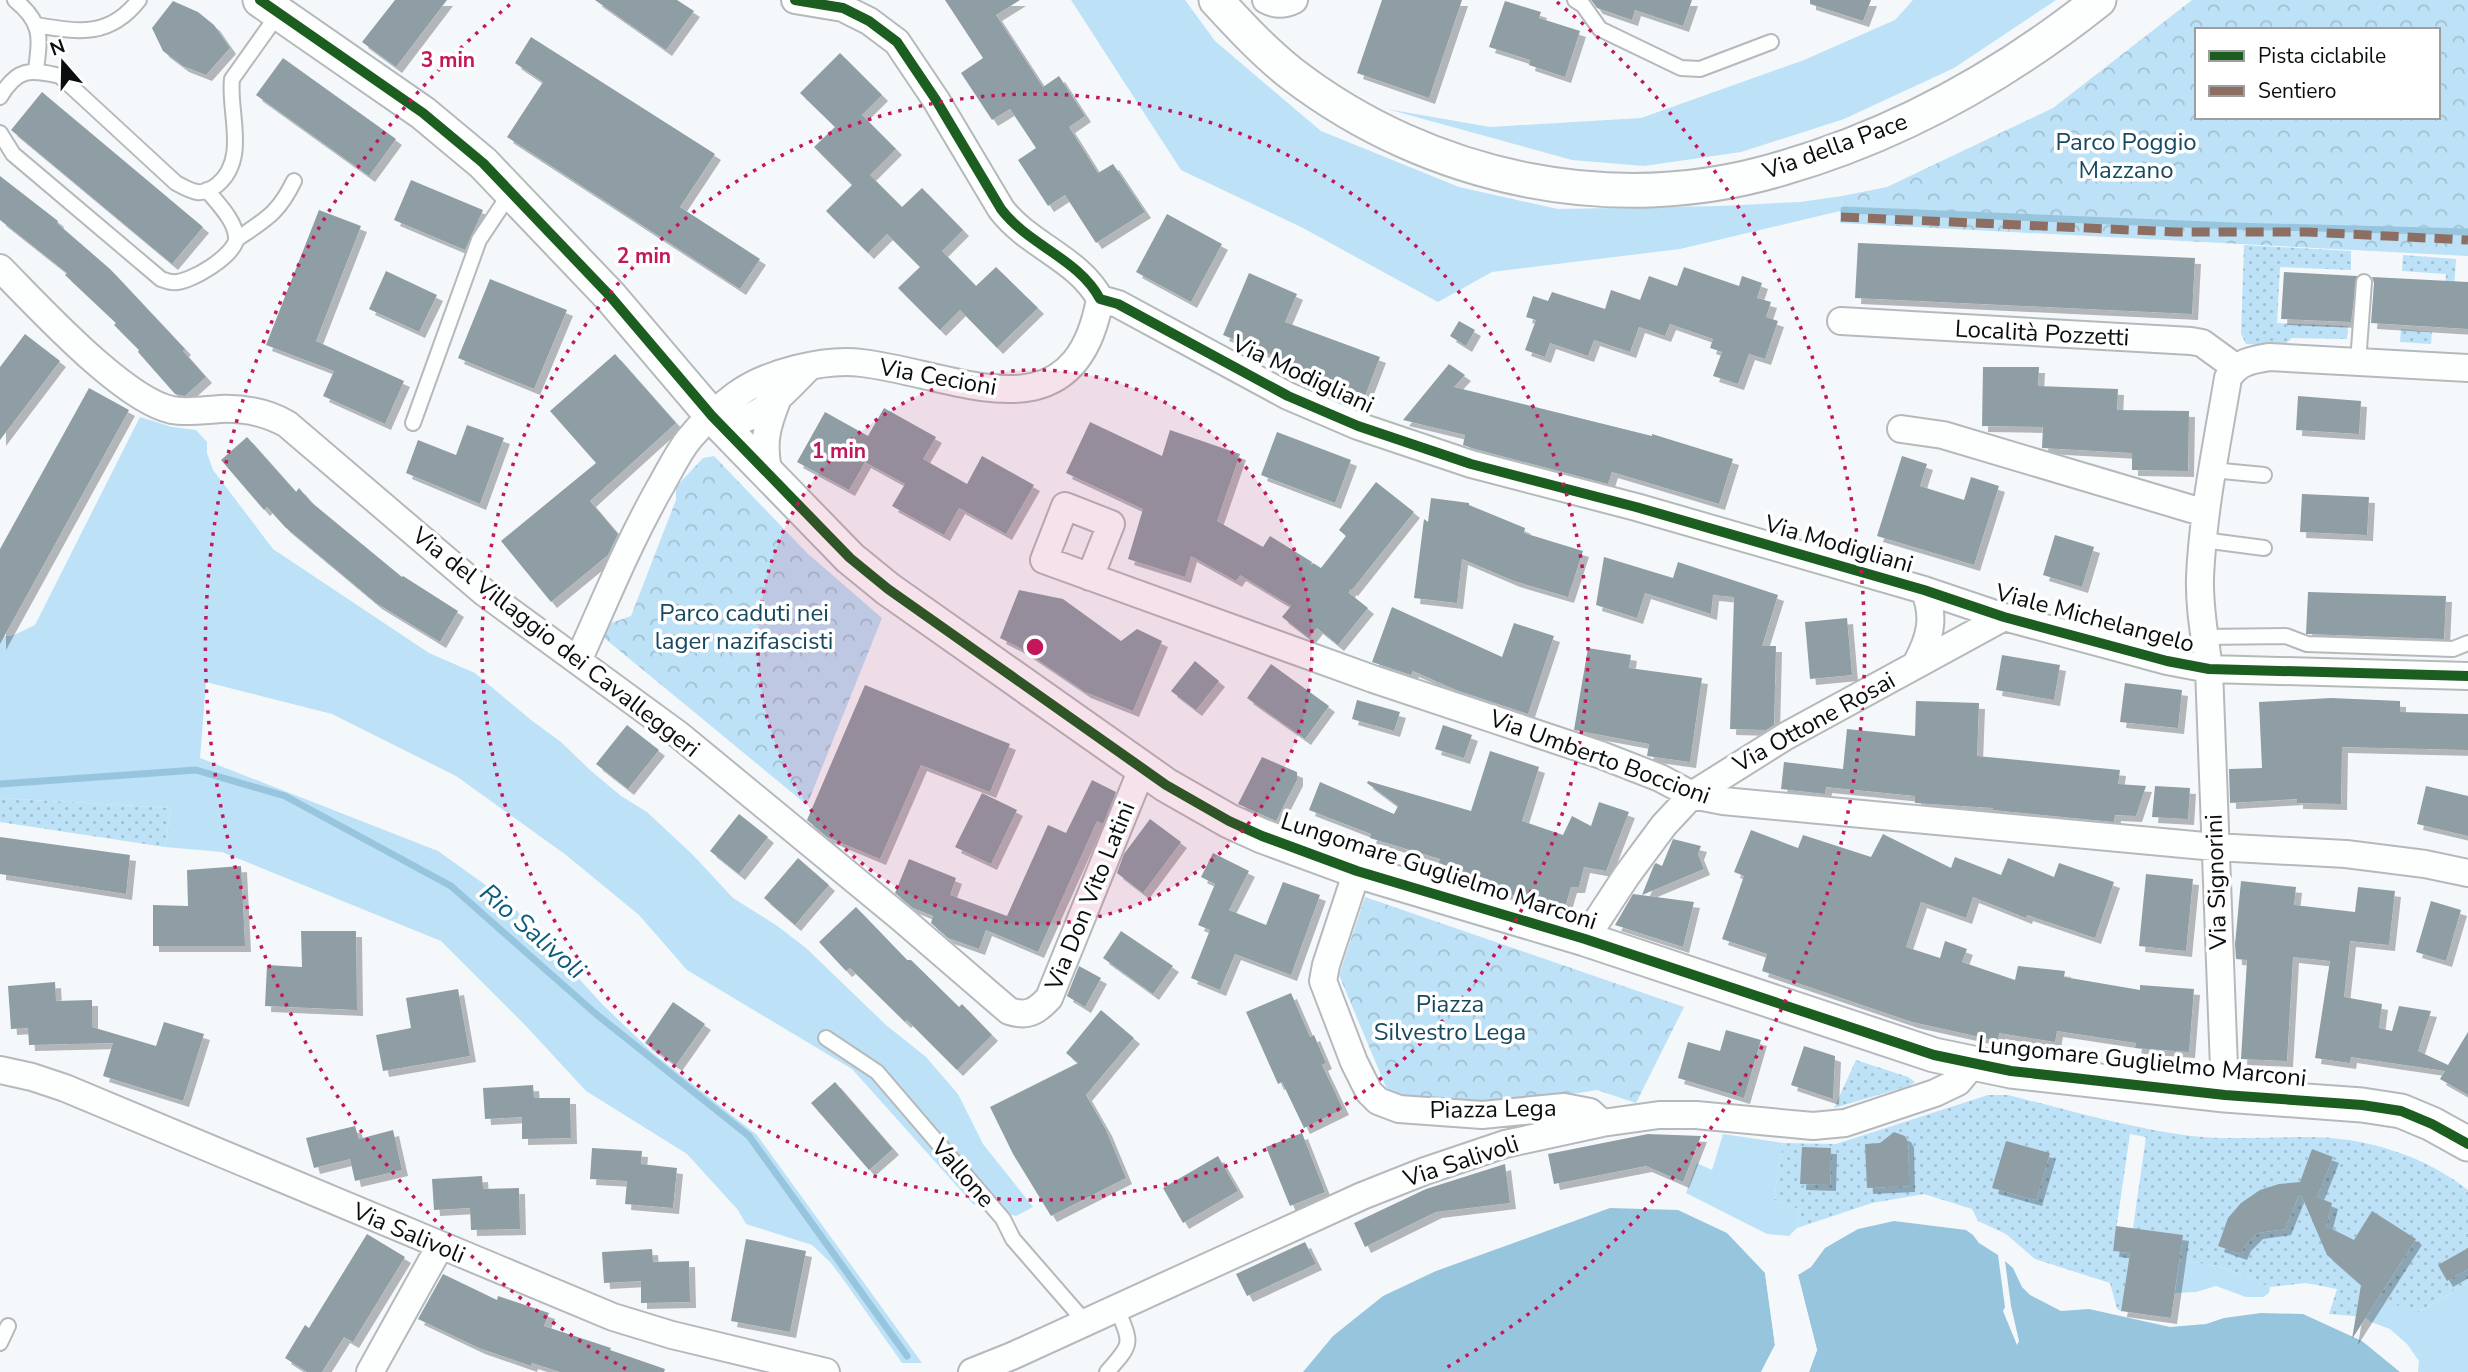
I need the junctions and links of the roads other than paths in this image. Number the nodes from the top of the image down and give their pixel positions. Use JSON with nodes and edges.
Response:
{"nodes":[{"id":1,"x":15,"y":0,"type":"edge"},
{"id":2,"x":139,"y":0,"type":"edge"},
{"id":3,"x":795,"y":0,"type":"edge"},
{"id":4,"x":1216,"y":0,"type":"edge"},
{"id":5,"x":1266,"y":0,"type":"edge"},
{"id":6,"x":1294,"y":0,"type":"edge"},
{"id":7,"x":2099,"y":0,"type":"edge"},
{"id":8,"x":1581,"y":2,"type":"edge"},
{"id":9,"x":270,"y":6,"type":"edge"},
{"id":10,"x":36,"y":25,"type":"junction"},
{"id":11,"x":1771,"y":42,"type":"dead end"},
{"id":12,"x":36,"y":70,"type":"junction"},
{"id":13,"x":0,"y":97,"type":"edge"},
{"id":14,"x":0,"y":133,"type":"edge"},
{"id":15,"x":294,"y":181,"type":"dead end"},
{"id":16,"x":207,"y":190,"type":"junction"},
{"id":17,"x":512,"y":191,"type":"junction"},
{"id":18,"x":237,"y":239,"type":"junction"},
{"id":19,"x":0,"y":268,"type":"edge"},
{"id":20,"x":2364,"y":282,"type":"dead end"},
{"id":21,"x":1100,"y":299,"type":"junction"},
{"id":22,"x":1841,"y":321,"type":"dead end"},
{"id":23,"x":2358,"y":362,"type":"junction"},
{"id":24,"x":809,"y":367,"type":"junction"},
{"id":25,"x":2235,"y":367,"type":"junction"},
{"id":26,"x":2468,"y":368,"type":"edge"},
{"id":27,"x":778,"y":398,"type":"junction"},
{"id":28,"x":712,"y":416,"type":"junction"},
{"id":29,"x":413,"y":423,"type":"dead end"},
{"id":30,"x":1901,"y":429,"type":"dead end"},
{"id":31,"x":2213,"y":470,"type":"junction"},
{"id":32,"x":769,"y":474,"type":"junction"},
{"id":33,"x":2264,"y":475,"type":"dead end"},
{"id":34,"x":2205,"y":513,"type":"junction"},
{"id":35,"x":2203,"y":540,"type":"junction"},
{"id":36,"x":2264,"y":548,"type":"dead end"},
{"id":37,"x":1090,"y":577,"type":"dead end"},
{"id":38,"x":1924,"y":590,"type":"junction"},
{"id":39,"x":2004,"y":617,"type":"junction"},
{"id":40,"x":2205,"y":638,"type":"junction"},
{"id":41,"x":2468,"y":643,"type":"edge"},
{"id":42,"x":578,"y":662,"type":"junction"},
{"id":43,"x":1916,"y":664,"type":"junction"},
{"id":44,"x":2209,"y":668,"type":"junction"},
{"id":45,"x":2468,"y":676,"type":"edge"},
{"id":46,"x":1142,"y":769,"type":"junction"},
{"id":47,"x":1692,"y":795,"type":"junction"},
{"id":48,"x":2215,"y":847,"type":"junction"},
{"id":49,"x":1357,"y":871,"type":"junction"},
{"id":50,"x":2468,"y":873,"type":"edge"},
{"id":51,"x":1585,"y":939,"type":"junction"},
{"id":52,"x":1029,"y":1014,"type":"joint"},
{"id":53,"x":826,"y":1038,"type":"dead end"},
{"id":54,"x":1973,"y":1064,"type":"junction"},
{"id":55,"x":0,"y":1070,"type":"edge"},
{"id":56,"x":2225,"y":1094,"type":"junction"},
{"id":57,"x":1602,"y":1123,"type":"junction"},
{"id":58,"x":2468,"y":1144,"type":"edge"},
{"id":59,"x":440,"y":1246,"type":"junction"},
{"id":60,"x":1117,"y":1308,"type":"junction"},
{"id":61,"x":1086,"y":1322,"type":"junction"},
{"id":62,"x":8,"y":1326,"type":"dead end"},
{"id":63,"x":0,"y":1343,"type":"edge"},
{"id":64,"x":370,"y":1372,"type":"edge"},
{"id":65,"x":826,"y":1372,"type":"edge"},
{"id":66,"x":972,"y":1372,"type":"edge"},
{"id":67,"x":1107,"y":1372,"type":"edge"}],
"edges":[{"from":1,"to":10,"type":"lane"},
{"from":2,"to":10,"type":"lane"},
{"from":3,"to":21,"type":"street"},
{"from":4,"to":7,"type":"street","name":"Via della Pace"},
{"from":5,"to":6,"type":"street"},
{"from":8,"to":11,"type":"lane"},
{"from":9,"to":16,"type":"lane"},
{"from":9,"to":17,"type":"street","name":"Lungomare Guglielmo Marconi"},
{"from":10,"to":12,"type":"lane"},
{"from":12,"to":13,"type":"lane"},
{"from":12,"to":16,"type":"lane"},
{"from":14,"to":18,"type":"lane"},
{"from":15,"to":18,"type":"lane"},
{"from":16,"to":18,"type":"lane"},
{"from":17,"to":28,"type":"street","name":"Lungomare Guglielmo Marconi"},
{"from":17,"to":29,"type":"lane"},
{"from":19,"to":42,"type":"street","name":"Via del Villaggio dei Cavalleggeri"},
{"from":20,"to":23,"type":"lane"},
{"from":21,"to":24,"type":"street","name":"Via Cecioni"},
{"from":21,"to":38,"type":"street","name":"Via Modigliani"},
{"from":22,"to":25,"type":"street","name":"Località Pozzetti"},
{"from":23,"to":25,"type":"street"},
{"from":23,"to":26,"type":"street"},
{"from":24,"to":27,"type":"street"},
{"from":24,"to":28,"type":"street","name":"Via Cecioni"},
{"from":25,"to":31,"type":"street"},
{"from":27,"to":28,"type":"street"},
{"from":27,"to":32,"type":"street"},
{"from":28,"to":32,"type":"street","name":"Lungomare Guglielmo Marconi"},
{"from":28,"to":42,"type":"street","name":"Via Cecioni"},
{"from":30,"to":34,"type":"street"},
{"from":31,"to":33,"type":"lane"},
{"from":31,"to":34,"type":"street"},
{"from":32,"to":46,"type":"street","name":"Lungomare Guglielmo Marconi"},
{"from":34,"to":35,"type":"street"},
{"from":35,"to":36,"type":"lane"},
{"from":35,"to":40,"type":"street"},
{"from":37,"to":47,"type":"street","name":"Via Umberto Boccioni"},
{"from":38,"to":39,"type":"street","name":"Viale Michelangelo"},
{"from":38,"to":43,"type":"street","name":"Via Ottone Rosai"},
{"from":39,"to":43,"type":"street"},
{"from":39,"to":44,"type":"street","name":"Viale Michelangelo"},
{"from":40,"to":41,"type":"lane"},
{"from":40,"to":44,"type":"street"},
{"from":42,"to":52,"type":"street","name":"Via del Villaggio dei Cavalleggeri"},
{"from":43,"to":47,"type":"street","name":"Via Ottone Rosai"},
{"from":44,"to":45,"type":"street","name":"Viale Michelangelo"},
{"from":44,"to":48,"type":"street","name":"Via Signorini"},
{"from":46,"to":49,"type":"street","name":"Lungomare Guglielmo Marconi"},
{"from":46,"to":52,"type":"street","name":"Via Don Vito Latini"},
{"from":47,"to":48,"type":"street","name":"Via Umberto Boccioni"},
{"from":47,"to":51,"type":"street","name":"Via Ottone Rosai"},
{"from":48,"to":50,"type":"street","name":"Via Umberto Boccioni"},
{"from":48,"to":56,"type":"street","name":"Via Signorini"},
{"from":49,"to":51,"type":"street","name":"Lungomare Guglielmo Marconi"},
{"from":49,"to":57,"type":"street","name":"Piazza Lega"},
{"from":51,"to":54,"type":"street","name":"Lungomare Guglielmo Marconi"},
{"from":53,"to":61,"type":"lane","name":"Vallone"},
{"from":54,"to":56,"type":"street","name":"Lungomare Guglielmo Marconi"},
{"from":54,"to":57,"type":"street","name":"Via Salivoli"},
{"from":55,"to":59,"type":"street","name":"Via Salivoli"},
{"from":56,"to":58,"type":"street","name":"Lungomare Guglielmo Marconi"},
{"from":57,"to":60,"type":"street","name":"Via Salivoli"},
{"from":59,"to":64,"type":"street"},
{"from":59,"to":65,"type":"street","name":"Via Salivoli"},
{"from":60,"to":61,"type":"street","name":"Via Salivoli"},
{"from":60,"to":67,"type":"lane"},
{"from":61,"to":66,"type":"street","name":"Via Salivoli"},
{"from":62,"to":63,"type":"lane"}]}
